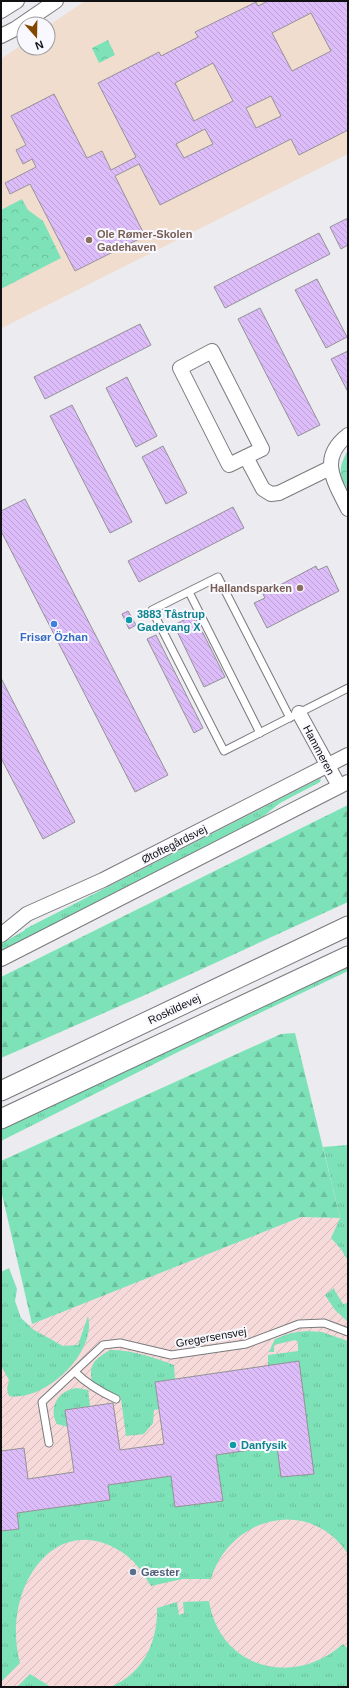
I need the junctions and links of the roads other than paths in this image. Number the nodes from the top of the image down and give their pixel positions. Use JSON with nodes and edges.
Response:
{"nodes":[{"id":1,"x":17,"y":1,"type":"edge"},
{"id":2,"x":56,"y":1,"type":"edge"},
{"id":3,"x":1,"y":11,"type":"edge"},
{"id":4,"x":1,"y":36,"type":"edge"},
{"id":5,"x":348,"y":435,"type":"edge"},
{"id":6,"x":246,"y":457,"type":"junction"},
{"id":7,"x":330,"y":468,"type":"junction"},
{"id":8,"x":348,"y":509,"type":"edge"},
{"id":9,"x":189,"y":592,"type":"junction"},
{"id":10,"x":348,"y":688,"type":"edge"},
{"id":11,"x":295,"y":716,"type":"junction"},
{"id":12,"x":260,"y":733,"type":"junction"},
{"id":13,"x":348,"y":755,"type":"edge"},
{"id":14,"x":327,"y":765,"type":"junction"},
{"id":15,"x":343,"y":784,"type":"edge"},
{"id":16,"x":348,"y":926,"type":"edge"},
{"id":17,"x":1,"y":935,"type":"edge"},
{"id":18,"x":348,"y":956,"type":"edge"},
{"id":19,"x":1,"y":959,"type":"edge"},
{"id":20,"x":1,"y":1091,"type":"edge"},
{"id":21,"x":1,"y":1119,"type":"edge"},
{"id":22,"x":348,"y":1332,"type":"edge"},
{"id":23,"x":75,"y":1372,"type":"junction"},
{"id":24,"x":116,"y":1399,"type":"dead end"},
{"id":25,"x":49,"y":1443,"type":"dead end"}],
"edges":[{"from":1,"to":3,"type":"street"},
{"from":2,"to":4,"type":"street"},
{"from":5,"to":7,"type":"street"},
{"from":6,"to":6,"type":"street"},
{"from":6,"to":7,"type":"street"},
{"from":7,"to":8,"type":"street"},
{"from":9,"to":11,"type":"lane"},
{"from":9,"to":12,"type":"lane"},
{"from":9,"to":12,"type":"lane"},
{"from":10,"to":11,"type":"lane"},
{"from":11,"to":12,"type":"lane"},
{"from":11,"to":14,"type":"street","name":"Hammeren"},
{"from":13,"to":14,"type":"street","name":"Øtoftegårdsvej"},
{"from":14,"to":15,"type":"street","name":"Hammeren"},
{"from":14,"to":17,"type":"street","name":"Øtoftegårdsvej"},
{"from":15,"to":19,"type":"street"},
{"from":16,"to":20,"type":"main road","name":"Roskildevej"},
{"from":18,"to":21,"type":"main road"},
{"from":22,"to":23,"type":"lane","name":"Gregersensvej"},
{"from":23,"to":24,"type":"lane"},
{"from":23,"to":25,"type":"lane","name":"Gregersensvej"}]}
